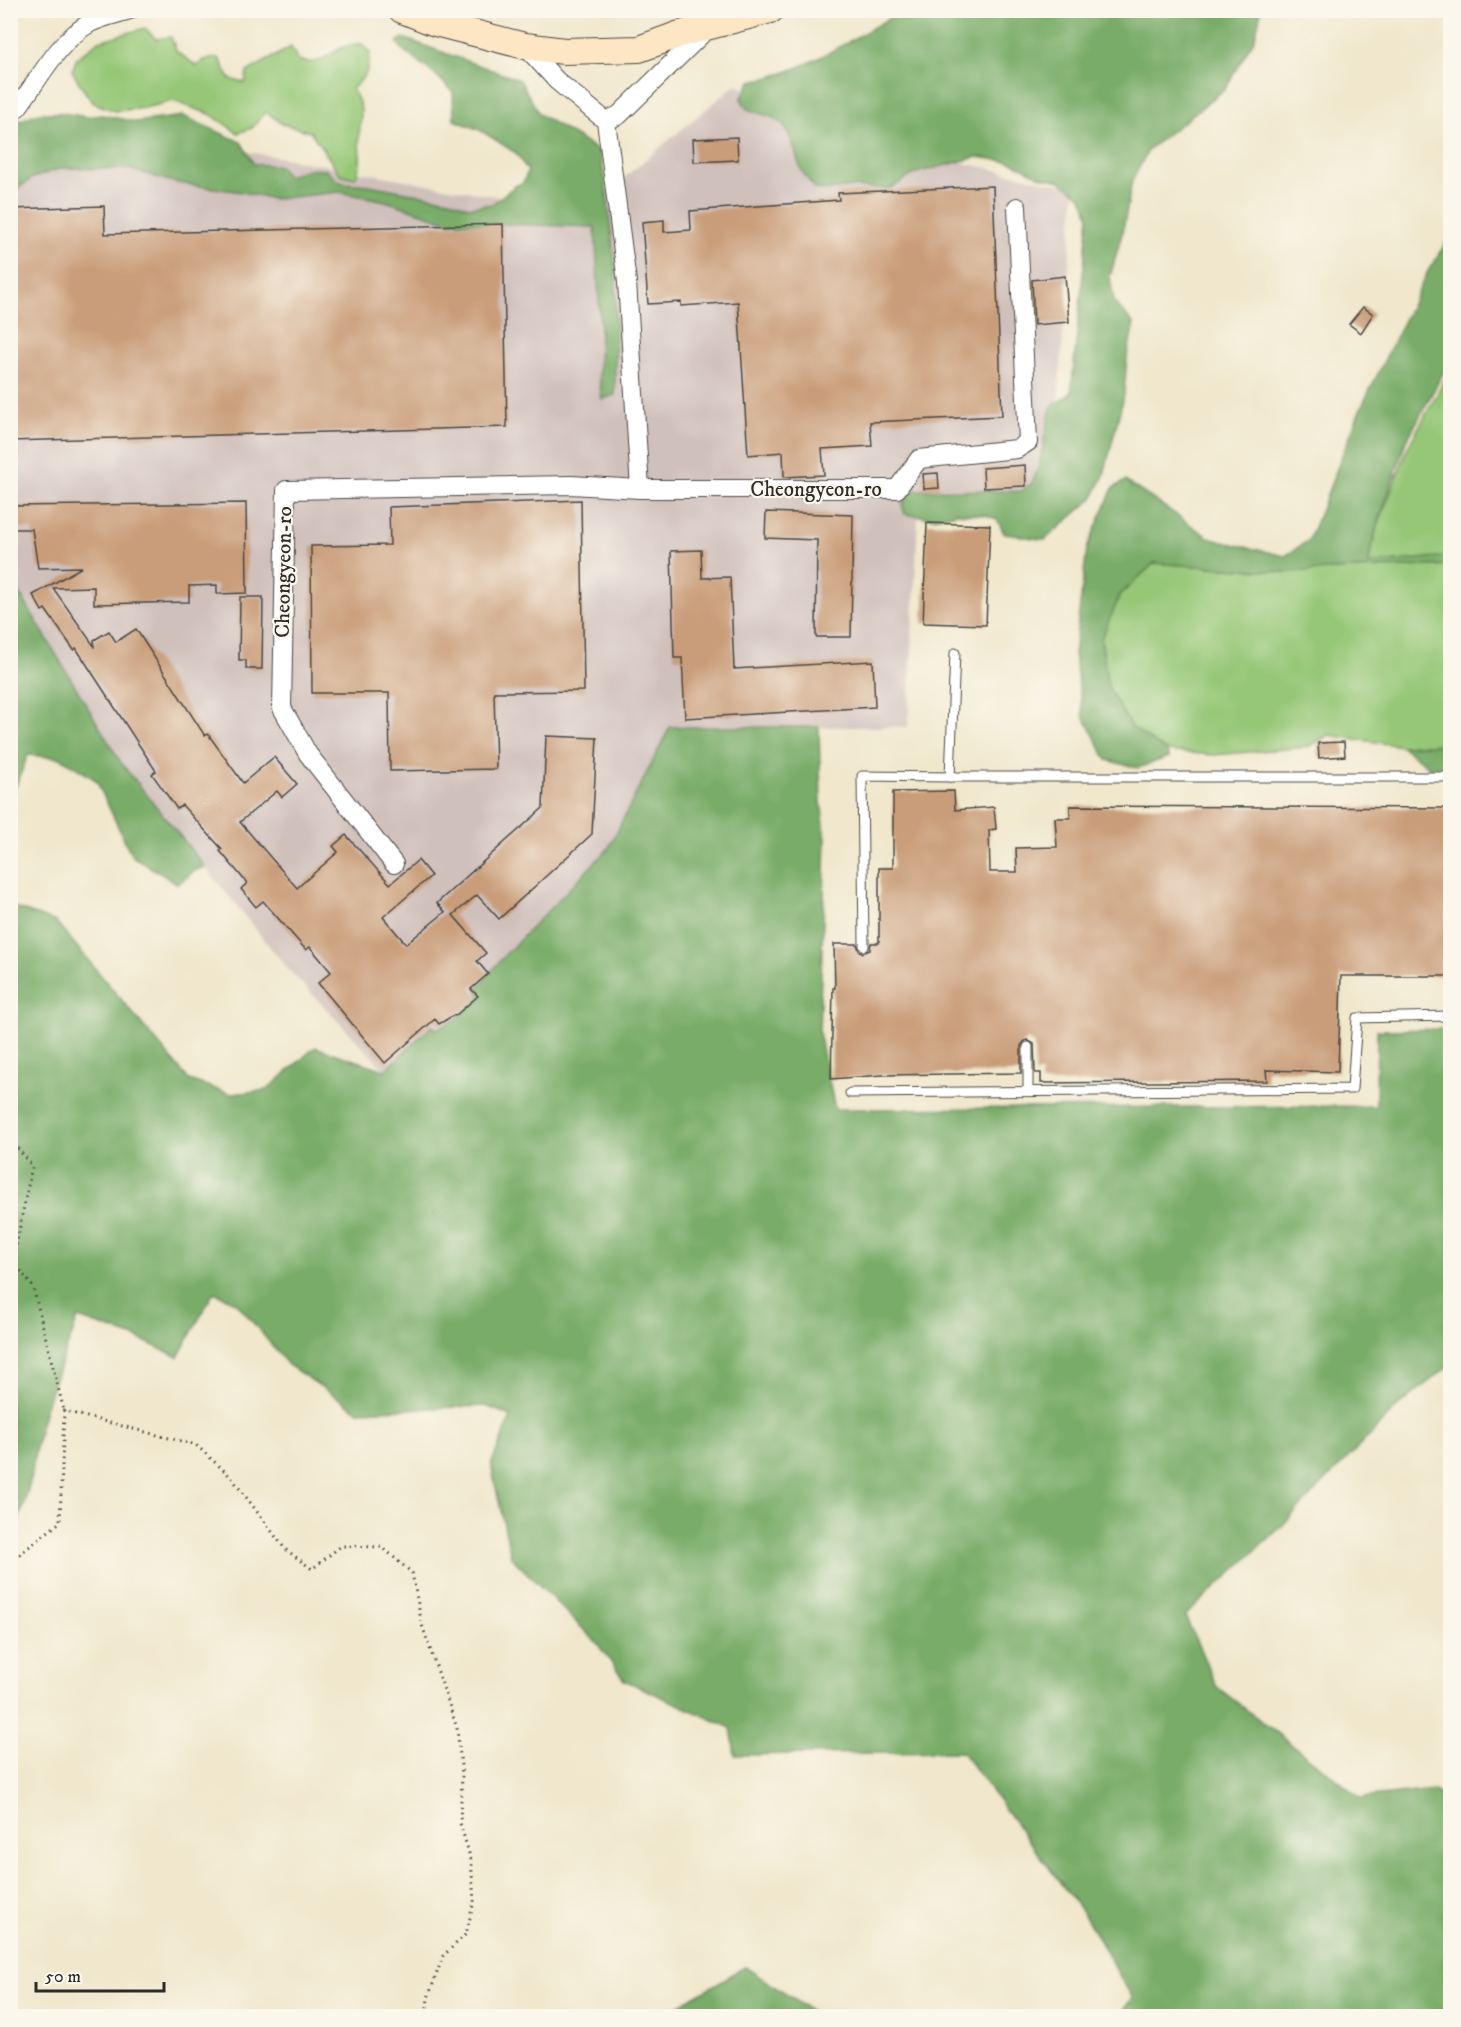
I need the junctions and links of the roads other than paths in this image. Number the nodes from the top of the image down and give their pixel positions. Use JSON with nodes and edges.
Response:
{"nodes":[{"id":1,"x":130,"y":10,"type":"edge"},
{"id":2,"x":402,"y":10,"type":"edge"},
{"id":3,"x":757,"y":10,"type":"edge"},
{"id":4,"x":771,"y":10,"type":"edge"},
{"id":5,"x":721,"y":23,"type":"junction"},
{"id":6,"x":525,"y":46,"type":"junction"},
{"id":7,"x":10,"y":112,"type":"edge"},
{"id":8,"x":606,"y":121,"type":"junction"},
{"id":9,"x":1017,"y":207,"type":"dead end"},
{"id":10,"x":640,"y":489,"type":"junction"},
{"id":11,"x":955,"y":653,"type":"dead end"},
{"id":12,"x":950,"y":777,"type":"junction"},
{"id":13,"x":1450,"y":777,"type":"edge"},
{"id":14,"x":394,"y":864,"type":"dead end"},
{"id":15,"x":864,"y":946,"type":"dead end"},
{"id":16,"x":1450,"y":1016,"type":"edge"},
{"id":17,"x":1028,"y":1047,"type":"dead end"},
{"id":18,"x":1028,"y":1090,"type":"junction"},
{"id":19,"x":850,"y":1093,"type":"dead end"}],
"edges":[{"from":1,"to":7,"type":"street"},
{"from":2,"to":6,"type":"main road"},
{"from":3,"to":5,"type":"main road"},
{"from":4,"to":5,"type":"main road"},
{"from":5,"to":6,"type":"main road"},
{"from":5,"to":8,"type":"street"},
{"from":6,"to":8,"type":"street"},
{"from":8,"to":10,"type":"street"},
{"from":9,"to":10,"type":"street","name":"Cheongyeon-ro"},
{"from":10,"to":14,"type":"street","name":"Cheongyeon-ro"},
{"from":11,"to":12,"type":"lane"},
{"from":12,"to":13,"type":"lane"},
{"from":12,"to":15,"type":"lane"},
{"from":16,"to":18,"type":"lane"},
{"from":17,"to":18,"type":"lane"},
{"from":18,"to":19,"type":"lane"}]}
